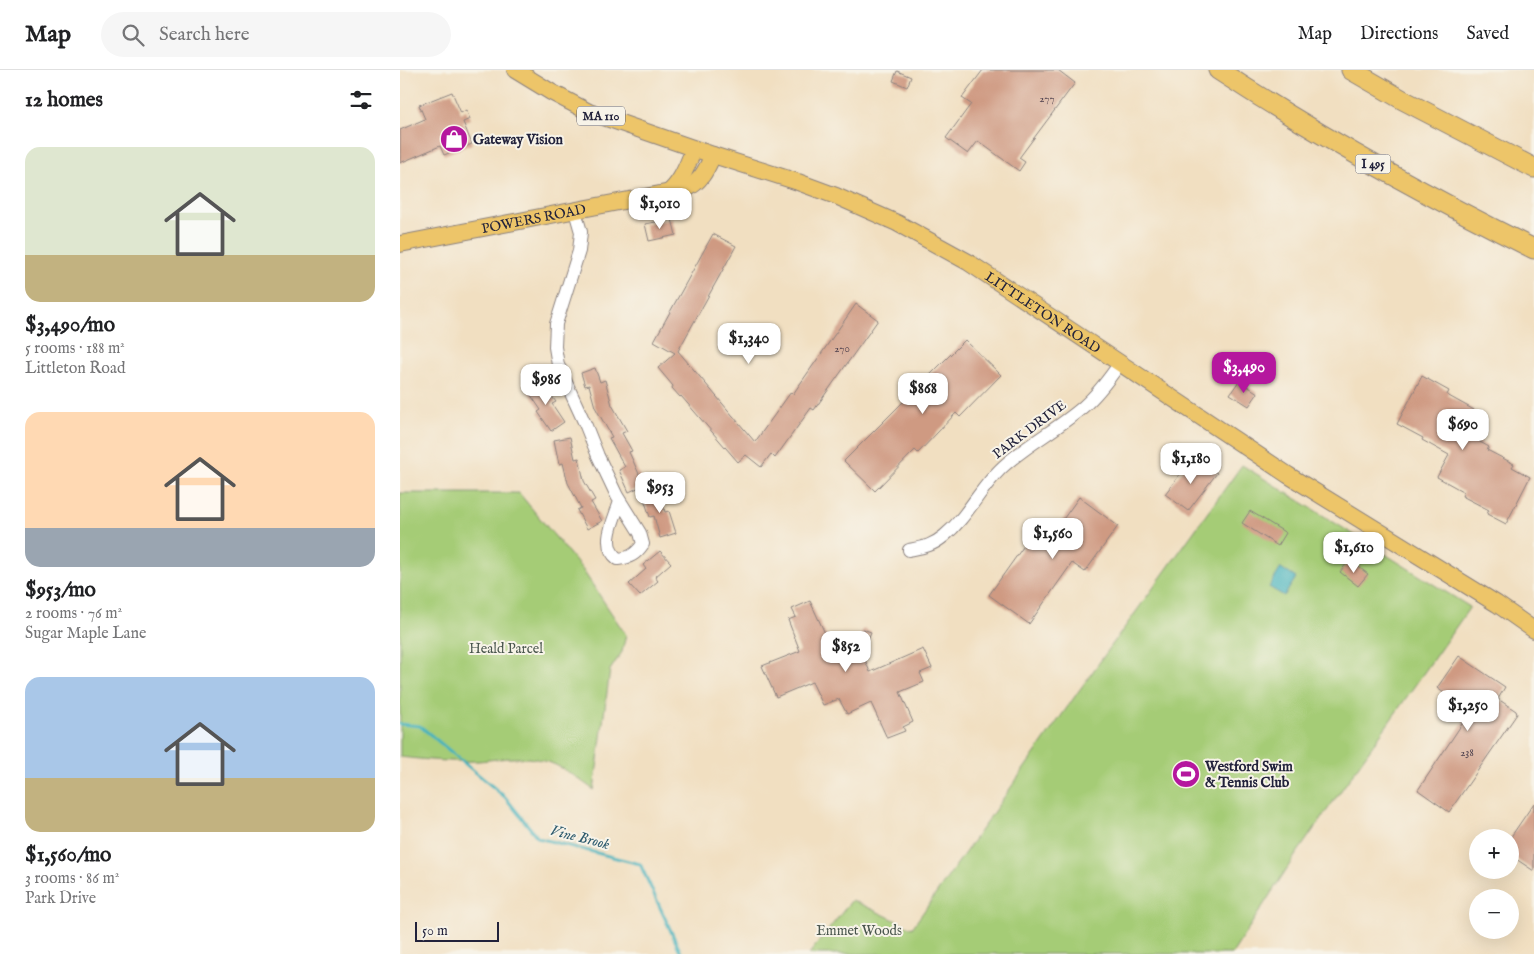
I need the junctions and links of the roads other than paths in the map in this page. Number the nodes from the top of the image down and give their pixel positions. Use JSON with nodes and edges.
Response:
{"nodes":[{"id":1,"x":515,"y":70,"type":"edge"},
{"id":2,"x":1218,"y":70,"type":"edge"},
{"id":3,"x":1351,"y":70,"type":"edge"},
{"id":4,"x":694,"y":149,"type":"junction"},
{"id":5,"x":713,"y":155,"type":"junction"},
{"id":6,"x":1534,"y":168,"type":"edge"},
{"id":7,"x":668,"y":193,"type":"junction"},
{"id":8,"x":575,"y":211,"type":"junction"},
{"id":9,"x":400,"y":244,"type":"edge"},
{"id":10,"x":1534,"y":249,"type":"edge"},
{"id":11,"x":1120,"y":363,"type":"junction"},
{"id":12,"x":620,"y":501,"type":"dead end"},
{"id":13,"x":909,"y":550,"type":"dead end"},
{"id":14,"x":1534,"y":630,"type":"edge"}],
"edges":[{"from":1,"to":4,"type":"main road","name":"LITTLETON ROAD","number":"MA 110"},
{"from":2,"to":10,"type":"highway","number":"I 495"},
{"from":3,"to":6,"type":"highway"},
{"from":4,"to":5,"type":"main road","name":"LITTLETON ROAD","number":"MA 110"},
{"from":4,"to":7,"type":"main road"},
{"from":5,"to":7,"type":"main road","name":"POWERS ROAD"},
{"from":5,"to":11,"type":"main road","name":"LITTLETON ROAD","number":"MA 110"},
{"from":7,"to":8,"type":"main road","name":"POWERS ROAD"},
{"from":8,"to":9,"type":"main road","name":"POWERS ROAD"},
{"from":8,"to":12,"type":"street"},
{"from":11,"to":13,"type":"street","name":"PARK DRIVE"},
{"from":11,"to":14,"type":"main road","name":"LITTLETON ROAD","number":"MA 110"}]}
